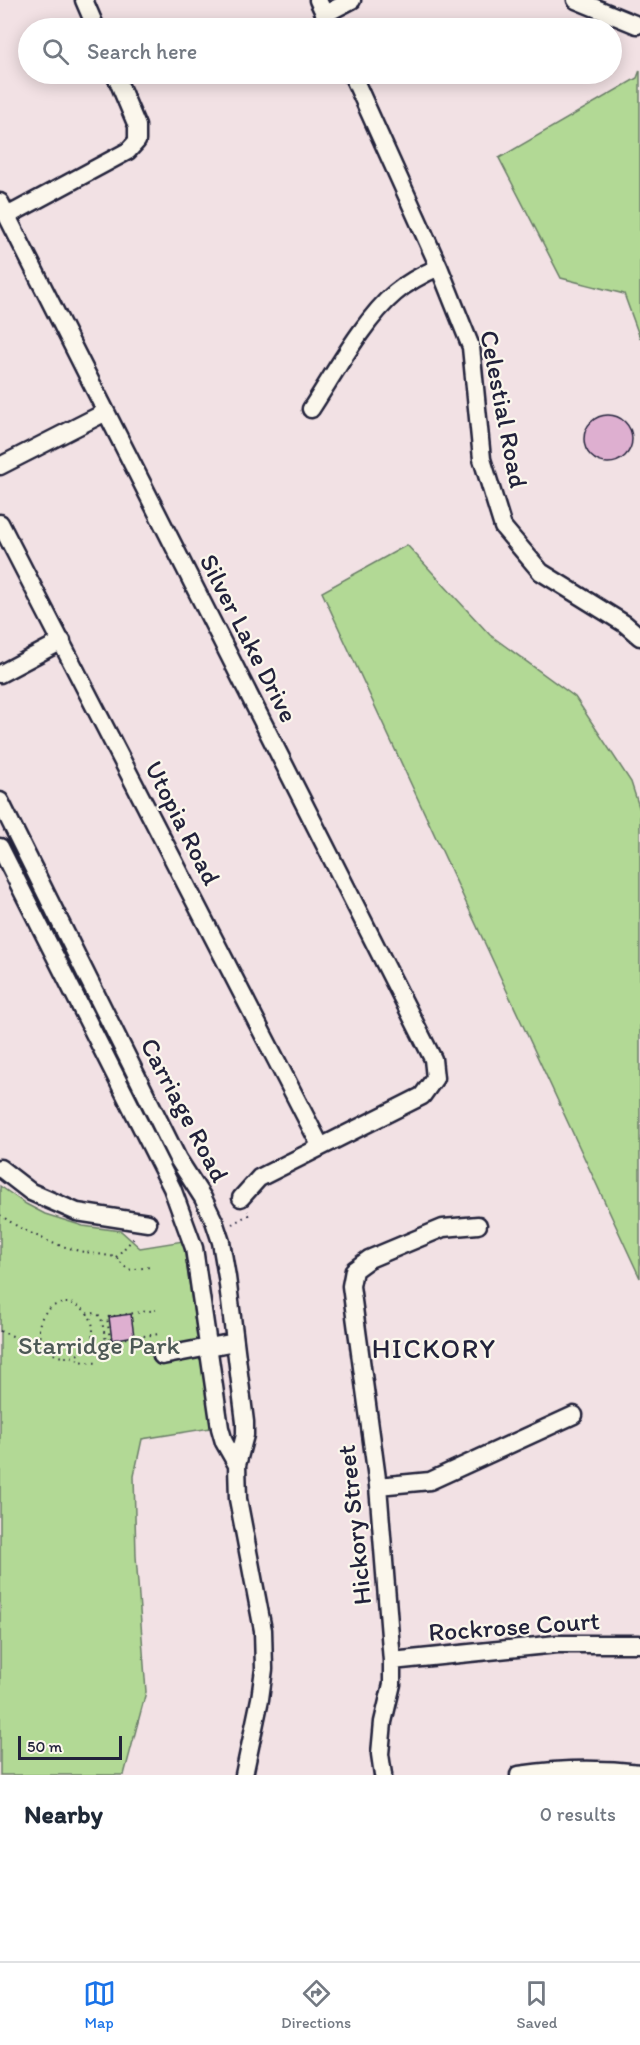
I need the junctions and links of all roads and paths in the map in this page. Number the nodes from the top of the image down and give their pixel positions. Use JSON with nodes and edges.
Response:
{"nodes":[{"id":1,"x":84,"y":0,"type":"edge"},
{"id":2,"x":352,"y":0,"type":"edge"},
{"id":3,"x":576,"y":0,"type":"edge"},
{"id":4,"x":325,"y":14,"type":"edge"},
{"id":5,"x":92,"y":18,"type":"edge"},
{"id":6,"x":620,"y":18,"type":"edge"},
{"id":7,"x":622,"y":19,"type":"edge"},
{"id":8,"x":637,"y":25,"type":"dead end"},
{"id":9,"x":119,"y":84,"type":"edge"},
{"id":10,"x":357,"y":84,"type":"edge"},
{"id":11,"x":3,"y":209,"type":"edge"},
{"id":12,"x":439,"y":267,"type":"junction"},
{"id":13,"x":311,"y":409,"type":"dead end"},
{"id":14,"x":106,"y":412,"type":"junction"},
{"id":15,"x":0,"y":466,"type":"edge"},
{"id":16,"x":0,"y":523,"type":"edge"},
{"id":17,"x":640,"y":637,"type":"edge"},
{"id":18,"x":62,"y":641,"type":"junction"},
{"id":19,"x":0,"y":674,"type":"edge"},
{"id":20,"x":0,"y":801,"type":"edge"},
{"id":21,"x":0,"y":847,"type":"edge"},
{"id":22,"x":172,"y":1147,"type":"junction"},
{"id":23,"x":321,"y":1147,"type":"junction"},
{"id":24,"x":156,"y":1155,"type":"junction"},
{"id":25,"x":0,"y":1168,"type":"edge"},
{"id":26,"x":241,"y":1198,"type":"joint"},
{"id":27,"x":0,"y":1215,"type":"edge"},
{"id":28,"x":148,"y":1223,"type":"dead end"},
{"id":29,"x":478,"y":1225,"type":"dead end"},
{"id":30,"x":226,"y":1227,"type":"dead end"},
{"id":31,"x":133,"y":1239,"type":"dead end"},
{"id":32,"x":116,"y":1257,"type":"junction"},
{"id":33,"x":150,"y":1267,"type":"dead end"},
{"id":34,"x":156,"y":1310,"type":"dead end"},
{"id":35,"x":87,"y":1314,"type":"junction"},
{"id":36,"x":0,"y":1331,"type":"edge"},
{"id":37,"x":159,"y":1334,"type":"dead end"},
{"id":38,"x":110,"y":1340,"type":"junction"},
{"id":39,"x":235,"y":1342,"type":"junction"},
{"id":40,"x":208,"y":1347,"type":"junction"},
{"id":41,"x":46,"y":1350,"type":"junction"},
{"id":42,"x":162,"y":1356,"type":"dead end"},
{"id":43,"x":71,"y":1358,"type":"junction"},
{"id":44,"x":98,"y":1363,"type":"dead end"},
{"id":45,"x":574,"y":1415,"type":"dead end"},
{"id":46,"x":237,"y":1465,"type":"junction"},
{"id":47,"x":378,"y":1486,"type":"junction"},
{"id":48,"x":640,"y":1644,"type":"edge"},
{"id":49,"x":392,"y":1661,"type":"junction"},
{"id":50,"x":640,"y":1773,"type":"edge"},
{"id":51,"x":244,"y":1775,"type":"edge"},
{"id":52,"x":383,"y":1775,"type":"edge"},
{"id":53,"x":519,"y":1775,"type":"edge"}],
"edges":[{"from":1,"to":5,"type":"street"},
{"from":2,"to":4,"type":"street"},
{"from":3,"to":6,"type":"street"},
{"from":7,"to":8,"type":"street"},
{"from":9,"to":11,"type":"street"},
{"from":10,"to":12,"type":"street","name":"Celestial Road"},
{"from":11,"to":14,"type":"street","name":"Silver Lake Drive"},
{"from":12,"to":13,"type":"street"},
{"from":12,"to":17,"type":"street","name":"Celestial Road"},
{"from":14,"to":15,"type":"street"},
{"from":14,"to":23,"type":"street","name":"Silver Lake Drive"},
{"from":16,"to":18,"type":"street","name":"Utopia Road"},
{"from":18,"to":19,"type":"street"},
{"from":18,"to":23,"type":"street","name":"Utopia Road"},
{"from":20,"to":22,"type":"street","name":"Carriage Road"},
{"from":21,"to":24,"type":"street","name":"Carriage Road"},
{"from":22,"to":24,"type":"street"},
{"from":22,"to":39,"type":"street","name":"Carriage Road"},
{"from":23,"to":26,"type":"street"},
{"from":24,"to":40,"type":"street","name":"Carriage Road"},
{"from":25,"to":28,"type":"street"},
{"from":26,"to":30,"type":"path"},
{"from":27,"to":32,"type":"path"},
{"from":29,"to":47,"type":"street","name":"Hickory Street"},
{"from":31,"to":32,"type":"path"},
{"from":32,"to":33,"type":"path"},
{"from":34,"to":38,"type":"path"},
{"from":35,"to":38,"type":"path"},
{"from":35,"to":41,"type":"path"},
{"from":35,"to":43,"type":"path"},
{"from":36,"to":41,"type":"path"},
{"from":37,"to":38,"type":"path"},
{"from":39,"to":40,"type":"street"},
{"from":39,"to":46,"type":"street","name":"Carriage Road"},
{"from":40,"to":42,"type":"street"},
{"from":40,"to":46,"type":"street","name":"Carriage Road"},
{"from":41,"to":43,"type":"path"},
{"from":43,"to":44,"type":"path"},
{"from":45,"to":47,"type":"street"},
{"from":46,"to":51,"type":"street","name":"Carriage Road"},
{"from":47,"to":49,"type":"street","name":"Hickory Street"},
{"from":48,"to":49,"type":"street","name":"Rockrose Court"},
{"from":49,"to":52,"type":"street","name":"Hickory Street"},
{"from":50,"to":53,"type":"street"}]}
